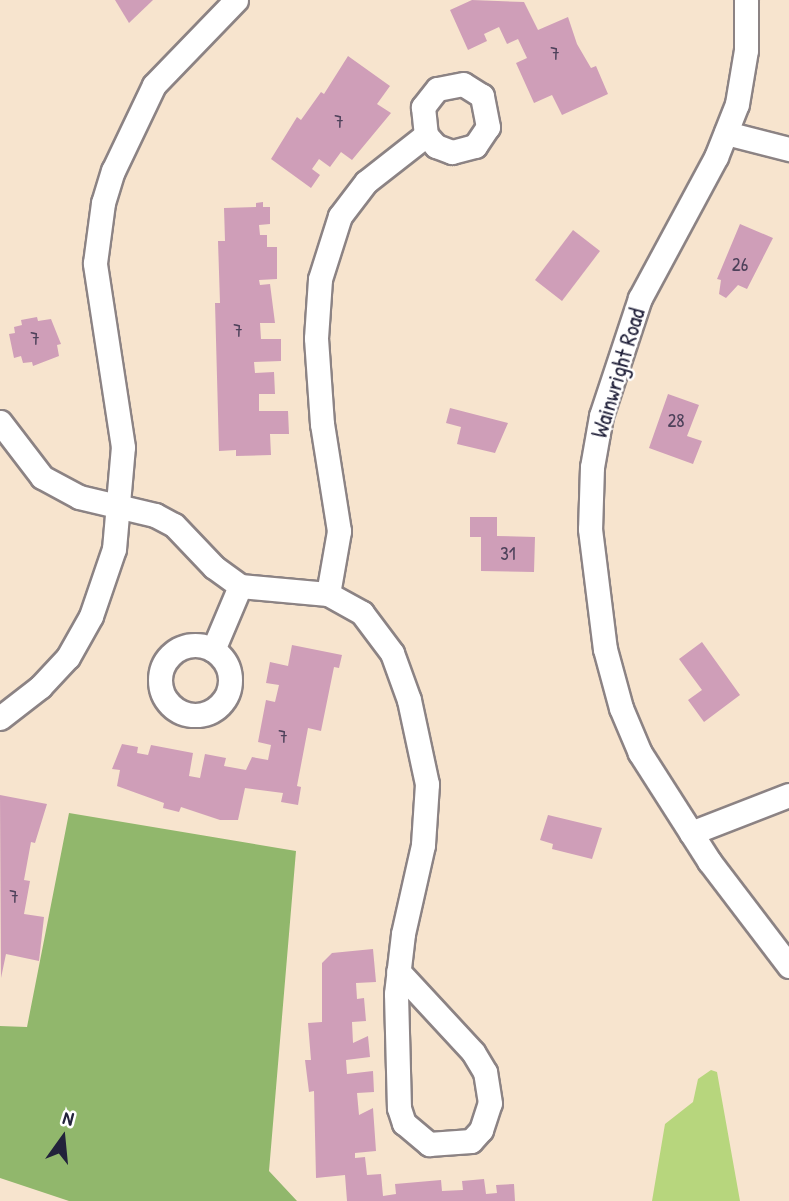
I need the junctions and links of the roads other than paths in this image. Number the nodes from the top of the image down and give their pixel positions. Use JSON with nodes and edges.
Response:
{"nodes":[{"id":1,"x":236,"y":0,"type":"edge"},
{"id":2,"x":746,"y":0,"type":"edge"},
{"id":3,"x":726,"y":133,"type":"junction"},
{"id":4,"x":426,"y":135,"type":"dead end"},
{"id":5,"x":789,"y":149,"type":"edge"},
{"id":6,"x":0,"y":422,"type":"edge"},
{"id":7,"x":122,"y":508,"type":"junction"},
{"id":8,"x":240,"y":586,"type":"junction"},
{"id":9,"x":328,"y":594,"type":"junction"},
{"id":10,"x":213,"y":650,"type":"dead end"},
{"id":11,"x":0,"y":718,"type":"edge"},
{"id":12,"x":789,"y":795,"type":"edge"},
{"id":13,"x":691,"y":833,"type":"junction"},
{"id":14,"x":789,"y":966,"type":"edge"},
{"id":15,"x":398,"y":971,"type":"junction"}],
"edges":[{"from":1,"to":7,"type":"street"},
{"from":2,"to":3,"type":"street","name":"Wainwright Road"},
{"from":3,"to":5,"type":"street"},
{"from":3,"to":13,"type":"street","name":"Wainwright Road"},
{"from":4,"to":9,"type":"street"},
{"from":6,"to":7,"type":"street"},
{"from":7,"to":8,"type":"street"},
{"from":7,"to":11,"type":"street"},
{"from":8,"to":9,"type":"street"},
{"from":8,"to":10,"type":"street"},
{"from":9,"to":15,"type":"street"},
{"from":12,"to":13,"type":"street"},
{"from":13,"to":14,"type":"street","name":"Wainwright Road"},
{"from":15,"to":15,"type":"street"}]}
